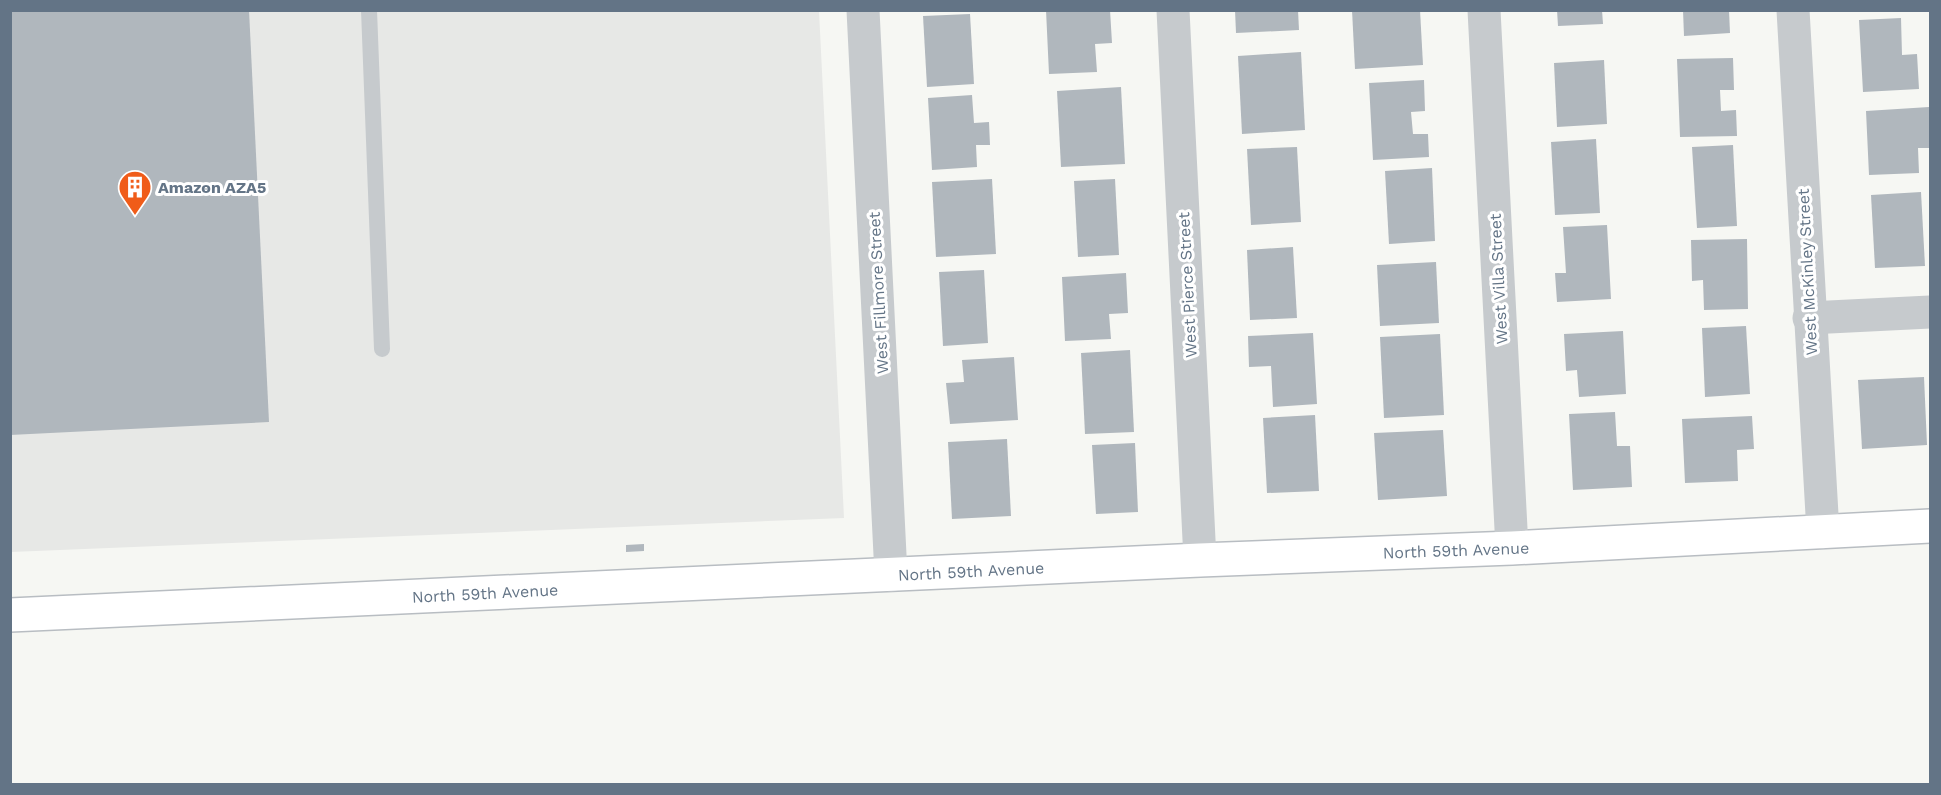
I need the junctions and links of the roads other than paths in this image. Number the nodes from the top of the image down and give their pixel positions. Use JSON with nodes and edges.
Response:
{"nodes":[{"id":1,"x":369,"y":10,"type":"edge"},
{"id":2,"x":862,"y":10,"type":"edge"},
{"id":3,"x":1173,"y":10,"type":"edge"},
{"id":4,"x":1484,"y":10,"type":"edge"},
{"id":5,"x":1793,"y":10,"type":"edge"},
{"id":6,"x":1930,"y":312,"type":"edge"},
{"id":7,"x":1809,"y":318,"type":"junction"},
{"id":8,"x":382,"y":349,"type":"dead end"},
{"id":9,"x":1930,"y":526,"type":"edge"},
{"id":10,"x":1823,"y":532,"type":"junction"},
{"id":11,"x":1512,"y":548,"type":"junction"},
{"id":12,"x":1200,"y":560,"type":"junction"},
{"id":13,"x":891,"y":575,"type":"junction"},
{"id":14,"x":10,"y":615,"type":"edge"}],
"edges":[{"from":1,"to":8,"type":"lane"},
{"from":2,"to":13,"type":"street","name":"West Fillmore Street"},
{"from":3,"to":12,"type":"street","name":"West Pierce Street"},
{"from":4,"to":11,"type":"street","name":"West Villa Street"},
{"from":5,"to":7,"type":"street","name":"West McKinley Street"},
{"from":6,"to":7,"type":"street"},
{"from":7,"to":10,"type":"street","name":"West McKinley Street"},
{"from":9,"to":10,"type":"main road","name":"North 59th Avenue"},
{"from":10,"to":11,"type":"main road","name":"North 59th Avenue"},
{"from":11,"to":12,"type":"main road","name":"North 59th Avenue"},
{"from":12,"to":13,"type":"main road","name":"North 59th Avenue"},
{"from":13,"to":14,"type":"main road","name":"North 59th Avenue"}]}
